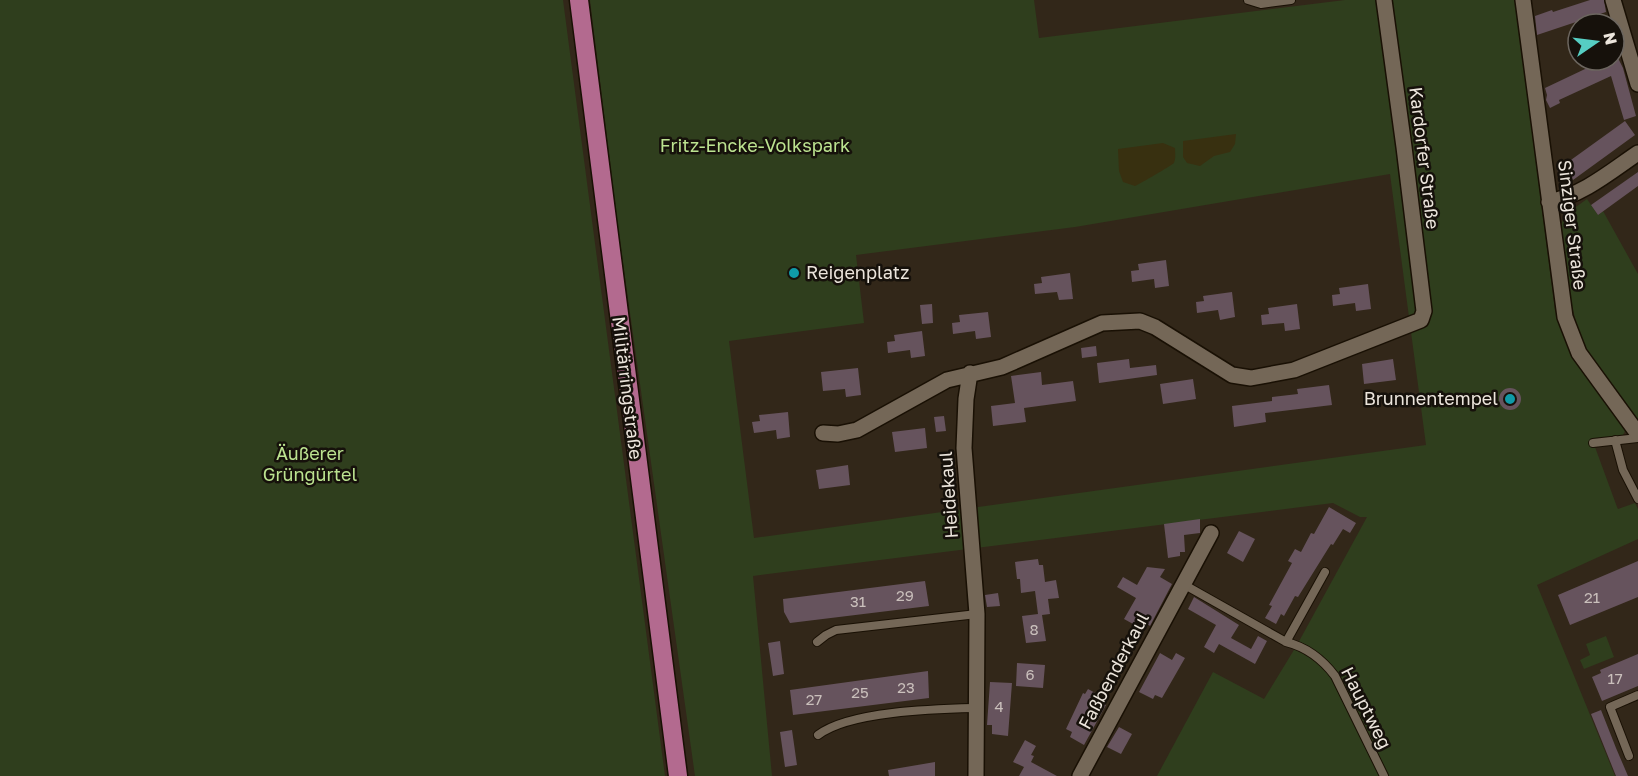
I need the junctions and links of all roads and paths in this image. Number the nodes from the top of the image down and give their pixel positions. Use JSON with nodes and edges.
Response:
{"nodes":[{"id":1,"x":579,"y":0,"type":"edge"},
{"id":2,"x":1248,"y":0,"type":"edge"},
{"id":3,"x":1291,"y":0,"type":"edge"},
{"id":4,"x":1384,"y":0,"type":"edge"},
{"id":5,"x":1523,"y":0,"type":"edge"},
{"id":6,"x":1613,"y":0,"type":"edge"},
{"id":7,"x":1638,"y":84,"type":"edge"},
{"id":8,"x":1638,"y":153,"type":"edge"},
{"id":9,"x":1549,"y":202,"type":"junction"},
{"id":10,"x":970,"y":373,"type":"junction"},
{"id":11,"x":823,"y":433,"type":"dead end"},
{"id":12,"x":1638,"y":436,"type":"edge"},
{"id":13,"x":1615,"y":440,"type":"junction"},
{"id":14,"x":1593,"y":443,"type":"dead end"},
{"id":15,"x":1638,"y":499,"type":"edge"},
{"id":16,"x":1211,"y":533,"type":"dead end"},
{"id":17,"x":1325,"y":572,"type":"dead end"},
{"id":18,"x":1183,"y":584,"type":"junction"},
{"id":19,"x":976,"y":614,"type":"junction"},
{"id":20,"x":817,"y":642,"type":"dead end"},
{"id":21,"x":1286,"y":642,"type":"junction"},
{"id":22,"x":1638,"y":694,"type":"edge"},
{"id":23,"x":975,"y":708,"type":"junction"},
{"id":24,"x":818,"y":735,"type":"dead end"},
{"id":25,"x":1629,"y":756,"type":"dead end"},
{"id":26,"x":678,"y":776,"type":"edge"},
{"id":27,"x":976,"y":776,"type":"edge"},
{"id":28,"x":1080,"y":776,"type":"edge"},
{"id":29,"x":1384,"y":776,"type":"edge"}],
"edges":[{"from":1,"to":26,"type":"main road","name":"Militärringstraße"},
{"from":2,"to":3,"type":"lane"},
{"from":4,"to":10,"type":"street","name":"Kardorfer Straße"},
{"from":5,"to":9,"type":"street","name":"Sinziger Straße"},
{"from":6,"to":7,"type":"street"},
{"from":8,"to":9,"type":"street"},
{"from":9,"to":12,"type":"street","name":"Sinziger Straße"},
{"from":10,"to":11,"type":"street"},
{"from":10,"to":19,"type":"street","name":"Heidekaul"},
{"from":12,"to":13,"type":"lane"},
{"from":13,"to":14,"type":"lane"},
{"from":13,"to":15,"type":"lane"},
{"from":16,"to":18,"type":"street","name":"Faßbenderkaul"},
{"from":17,"to":21,"type":"lane"},
{"from":18,"to":21,"type":"lane"},
{"from":18,"to":28,"type":"street","name":"Faßbenderkaul"},
{"from":19,"to":20,"type":"lane"},
{"from":19,"to":23,"type":"street","name":"Heidekaul"},
{"from":21,"to":29,"type":"lane","name":"Hauptweg"},
{"from":22,"to":25,"type":"lane"},
{"from":23,"to":24,"type":"lane"},
{"from":23,"to":27,"type":"street","name":"Heidekaul"}]}
